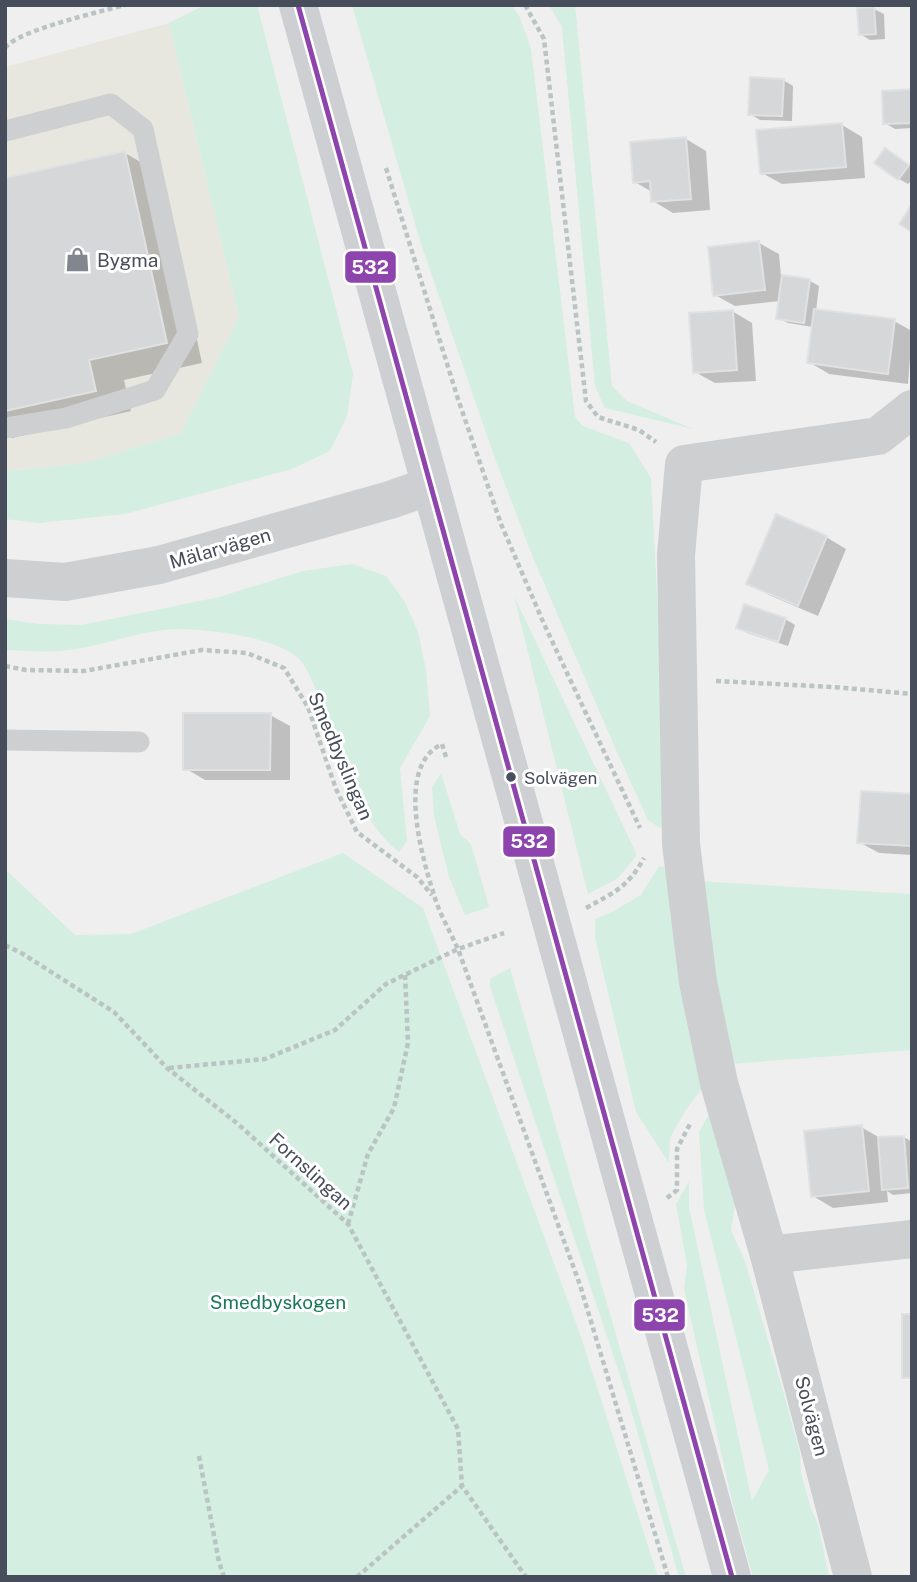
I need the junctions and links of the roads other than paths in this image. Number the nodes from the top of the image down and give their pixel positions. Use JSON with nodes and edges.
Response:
{"nodes":[{"id":1,"x":300,"y":14,"type":"edge"},
{"id":2,"x":5,"y":131,"type":"edge"},
{"id":3,"x":912,"y":409,"type":"edge"},
{"id":4,"x":5,"y":428,"type":"edge"},
{"id":5,"x":430,"y":486,"type":"junction"},
{"id":6,"x":5,"y":578,"type":"edge"},
{"id":7,"x":5,"y":740,"type":"edge"},
{"id":8,"x":139,"y":742,"type":"dead end"},
{"id":9,"x":912,"y":1239,"type":"edge"},
{"id":10,"x":769,"y":1255,"type":"junction"},
{"id":11,"x":732,"y":1577,"type":"edge"},
{"id":12,"x":853,"y":1577,"type":"edge"}],
"edges":[{"from":1,"to":5,"type":"main road"},
{"from":2,"to":4,"type":"lane"},
{"from":3,"to":10,"type":"street","name":"Solvägen"},
{"from":5,"to":6,"type":"street","name":"Mälarvägen"},
{"from":5,"to":11,"type":"main road"},
{"from":7,"to":8,"type":"lane"},
{"from":9,"to":10,"type":"street"},
{"from":10,"to":12,"type":"street","name":"Solvägen"}]}
